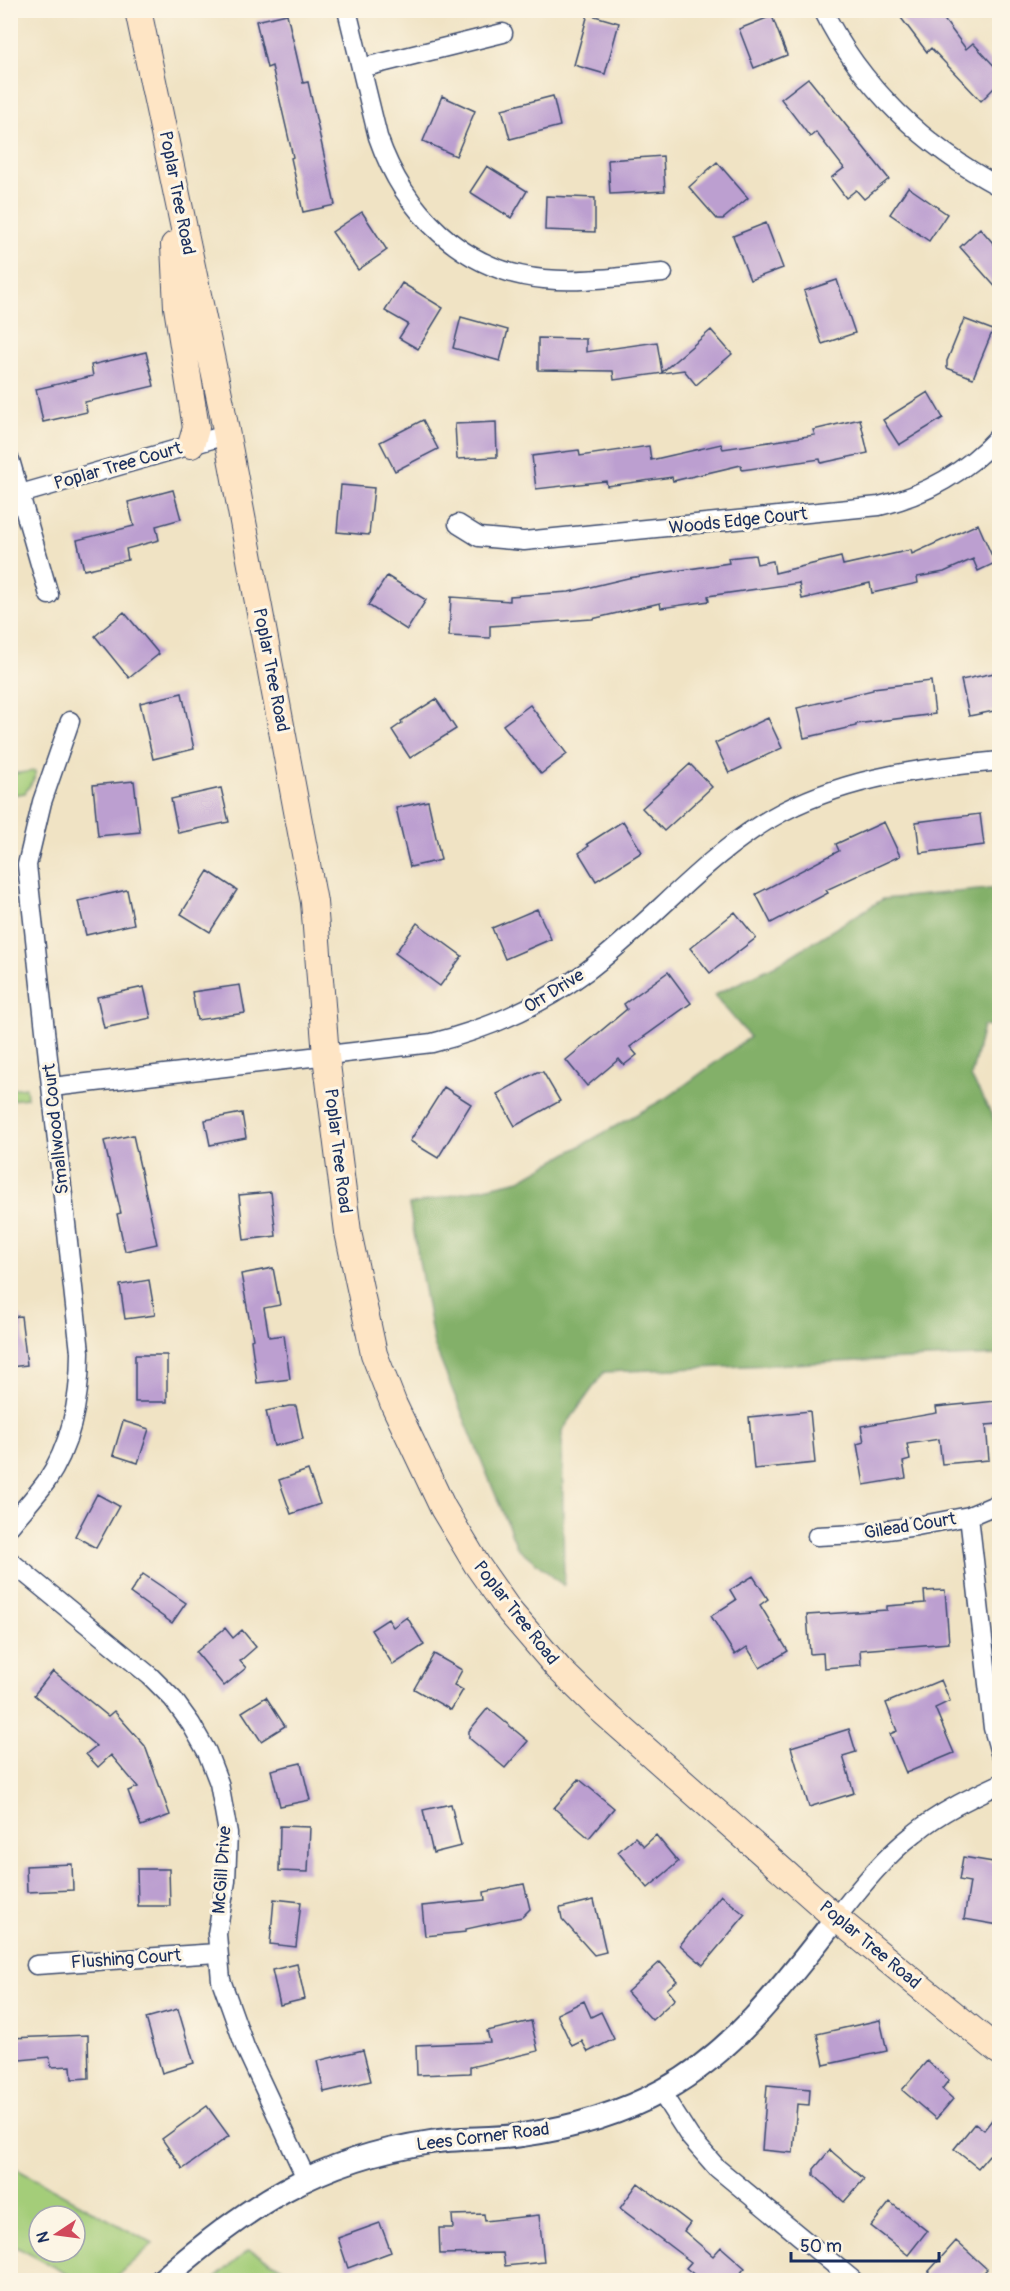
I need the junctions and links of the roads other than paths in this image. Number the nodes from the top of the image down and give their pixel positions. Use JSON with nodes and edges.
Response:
{"nodes":[{"id":1,"x":138,"y":10,"type":"edge"},
{"id":2,"x":347,"y":10,"type":"edge"},
{"id":3,"x":823,"y":10,"type":"edge"},
{"id":4,"x":503,"y":33,"type":"dead end"},
{"id":5,"x":361,"y":68,"type":"junction"},
{"id":6,"x":171,"y":167,"type":"junction"},
{"id":7,"x":999,"y":187,"type":"edge"},
{"id":8,"x":663,"y":273,"type":"dead end"},
{"id":9,"x":226,"y":435,"type":"junction"},
{"id":10,"x":999,"y":435,"type":"edge"},
{"id":11,"x":191,"y":445,"type":"junction"},
{"id":12,"x":10,"y":460,"type":"edge"},
{"id":13,"x":15,"y":496,"type":"edge"},
{"id":14,"x":458,"y":524,"type":"dead end"},
{"id":15,"x":49,"y":595,"type":"dead end"},
{"id":16,"x":70,"y":721,"type":"dead end"},
{"id":17,"x":999,"y":761,"type":"edge"},
{"id":18,"x":326,"y":1056,"type":"junction"},
{"id":19,"x":52,"y":1087,"type":"junction"},
{"id":20,"x":999,"y":1503,"type":"edge"},
{"id":21,"x":969,"y":1516,"type":"junction"},
{"id":22,"x":10,"y":1526,"type":"edge"},
{"id":23,"x":817,"y":1536,"type":"dead end"},
{"id":24,"x":10,"y":1561,"type":"edge"},
{"id":25,"x":999,"y":1753,"type":"edge"},
{"id":26,"x":999,"y":1784,"type":"edge"},
{"id":27,"x":836,"y":1918,"type":"junction"},
{"id":28,"x":217,"y":1953,"type":"junction"},
{"id":29,"x":36,"y":1965,"type":"dead end"},
{"id":30,"x":999,"y":2052,"type":"edge"},
{"id":31,"x":661,"y":2092,"type":"junction"},
{"id":32,"x":306,"y":2178,"type":"junction"},
{"id":33,"x":162,"y":2280,"type":"edge"},
{"id":34,"x":853,"y":2280,"type":"edge"}],
"edges":[{"from":1,"to":6,"type":"main road","name":"Poplar Tree Road"},
{"from":2,"to":5,"type":"street"},
{"from":3,"to":7,"type":"street"},
{"from":4,"to":5,"type":"street"},
{"from":5,"to":8,"type":"street"},
{"from":6,"to":9,"type":"main road","name":"Poplar Tree Road"},
{"from":6,"to":11,"type":"main road"},
{"from":9,"to":11,"type":"street","name":"Poplar Tree Court"},
{"from":9,"to":18,"type":"main road","name":"Poplar Tree Road"},
{"from":10,"to":14,"type":"street","name":"Woods Edge Court"},
{"from":11,"to":13,"type":"street","name":"Poplar Tree Court"},
{"from":12,"to":13,"type":"street"},
{"from":13,"to":15,"type":"street"},
{"from":16,"to":19,"type":"street","name":"Smallwood Court"},
{"from":17,"to":18,"type":"street","name":"Orr Drive"},
{"from":18,"to":19,"type":"street","name":"Orr Drive"},
{"from":18,"to":27,"type":"main road","name":"Poplar Tree Road"},
{"from":19,"to":22,"type":"street","name":"Smallwood Court"},
{"from":20,"to":21,"type":"street","name":"Gilead Court"},
{"from":21,"to":23,"type":"street","name":"Gilead Court"},
{"from":21,"to":25,"type":"street"},
{"from":24,"to":28,"type":"street","name":"McGill Drive"},
{"from":26,"to":27,"type":"street"},
{"from":27,"to":30,"type":"main road","name":"Poplar Tree Road"},
{"from":27,"to":31,"type":"street","name":"Lees Corner Road"},
{"from":28,"to":29,"type":"street","name":"Flushing Court"},
{"from":28,"to":32,"type":"street","name":"McGill Drive"},
{"from":31,"to":32,"type":"street","name":"Lees Corner Road"},
{"from":31,"to":34,"type":"street"},
{"from":32,"to":33,"type":"street","name":"Lees Corner Road"}]}
